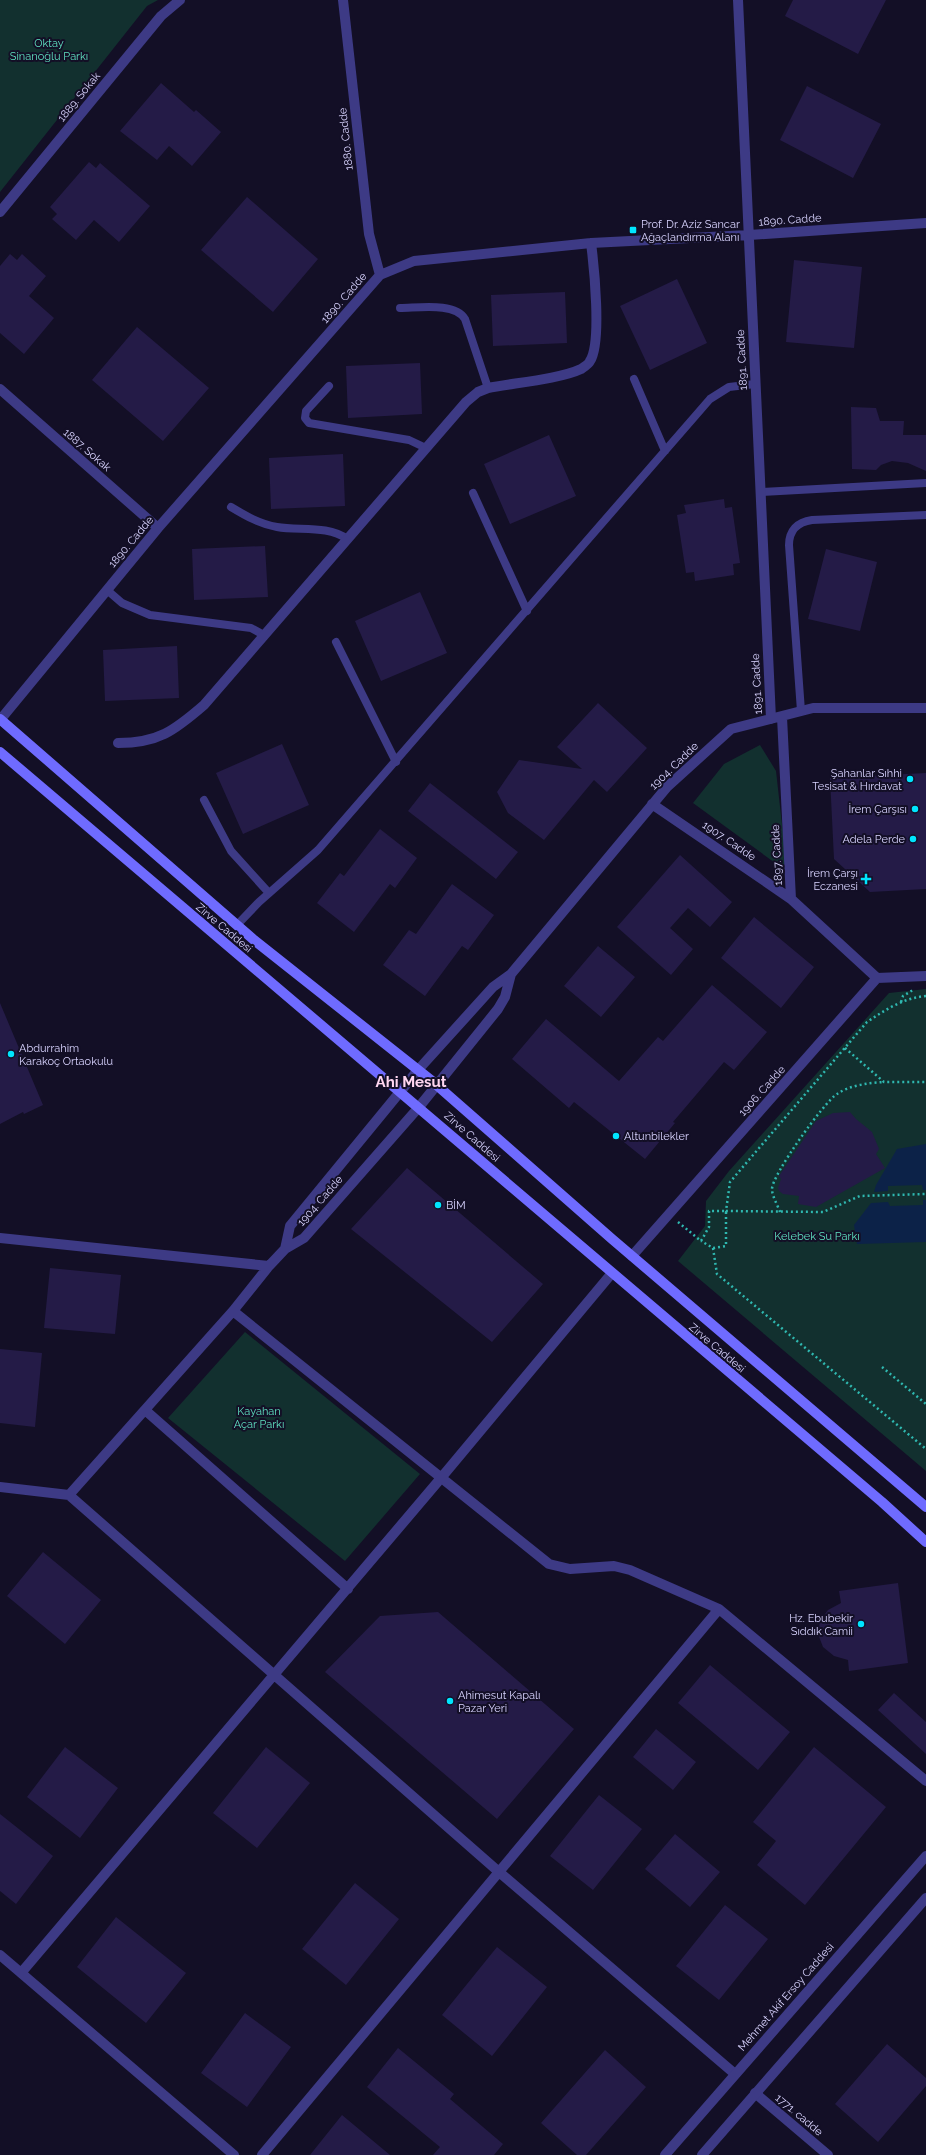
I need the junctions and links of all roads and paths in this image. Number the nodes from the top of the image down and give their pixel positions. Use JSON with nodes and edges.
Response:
{"nodes":[{"id":1,"x":180,"y":0,"type":"edge"},
{"id":2,"x":343,"y":0,"type":"edge"},
{"id":3,"x":738,"y":0,"type":"edge"},
{"id":4,"x":0,"y":212,"type":"edge"},
{"id":5,"x":926,"y":223,"type":"edge"},
{"id":6,"x":749,"y":235,"type":"junction"},
{"id":7,"x":591,"y":243,"type":"junction"},
{"id":8,"x":380,"y":275,"type":"junction"},
{"id":9,"x":400,"y":308,"type":"dead end"},
{"id":10,"x":634,"y":379,"type":"dead end"},
{"id":11,"x":755,"y":384,"type":"junction"},
{"id":12,"x":329,"y":386,"type":"dead end"},
{"id":13,"x":488,"y":388,"type":"junction"},
{"id":14,"x":0,"y":389,"type":"edge"},
{"id":15,"x":426,"y":448,"type":"junction"},
{"id":16,"x":665,"y":451,"type":"junction"},
{"id":17,"x":926,"y":483,"type":"edge"},
{"id":18,"x":760,"y":492,"type":"junction"},
{"id":19,"x":473,"y":493,"type":"dead end"},
{"id":20,"x":231,"y":508,"type":"dead end"},
{"id":21,"x":926,"y":515,"type":"edge"},
{"id":22,"x":158,"y":528,"type":"junction"},
{"id":23,"x":347,"y":539,"type":"junction"},
{"id":24,"x":107,"y":590,"type":"junction"},
{"id":25,"x":527,"y":611,"type":"junction"},
{"id":26,"x":264,"y":635,"type":"junction"},
{"id":27,"x":336,"y":642,"type":"dead end"},
{"id":28,"x":926,"y":708,"type":"edge"},
{"id":29,"x":801,"y":711,"type":"junction"},
{"id":30,"x":782,"y":716,"type":"junction"},
{"id":31,"x":0,"y":719,"type":"edge"},
{"id":32,"x":770,"y":719,"type":"junction"},
{"id":33,"x":118,"y":743,"type":"dead end"},
{"id":34,"x":0,"y":752,"type":"edge"},
{"id":35,"x":396,"y":762,"type":"junction"},
{"id":36,"x":204,"y":800,"type":"dead end"},
{"id":37,"x":652,"y":804,"type":"junction"},
{"id":38,"x":268,"y":893,"type":"junction"},
{"id":39,"x":791,"y":898,"type":"junction"},
{"id":40,"x":237,"y":925,"type":"junction"},
{"id":41,"x":511,"y":974,"type":"junction"},
{"id":42,"x":926,"y":976,"type":"edge"},
{"id":43,"x":877,"y":978,"type":"junction"},
{"id":44,"x":926,"y":996,"type":"edge"},
{"id":45,"x":845,"y":1048,"type":"junction"},
{"id":46,"x":418,"y":1070,"type":"junction"},
{"id":47,"x":884,"y":1082,"type":"junction"},
{"id":48,"x":926,"y":1082,"type":"edge"},
{"id":49,"x":437,"y":1085,"type":"junction"},
{"id":50,"x":400,"y":1092,"type":"junction"},
{"id":51,"x":419,"y":1107,"type":"junction"},
{"id":52,"x":926,"y":1194,"type":"edge"},
{"id":53,"x":726,"y":1212,"type":"junction"},
{"id":54,"x":780,"y":1212,"type":"junction"},
{"id":55,"x":668,"y":1214,"type":"junction"},
{"id":56,"x":0,"y":1238,"type":"edge"},
{"id":57,"x":701,"y":1241,"type":"junction"},
{"id":58,"x":713,"y":1248,"type":"junction"},
{"id":59,"x":285,"y":1249,"type":"junction"},
{"id":60,"x":632,"y":1256,"type":"junction"},
{"id":61,"x":269,"y":1266,"type":"junction"},
{"id":62,"x":612,"y":1273,"type":"junction"},
{"id":63,"x":233,"y":1312,"type":"junction"},
{"id":64,"x":882,"y":1367,"type":"dead end"},
{"id":65,"x":926,"y":1404,"type":"edge"},
{"id":66,"x":145,"y":1410,"type":"junction"},
{"id":67,"x":926,"y":1449,"type":"edge"},
{"id":68,"x":441,"y":1478,"type":"junction"},
{"id":69,"x":0,"y":1487,"type":"edge"},
{"id":70,"x":69,"y":1495,"type":"junction"},
{"id":71,"x":926,"y":1507,"type":"edge"},
{"id":72,"x":926,"y":1542,"type":"edge"},
{"id":73,"x":348,"y":1589,"type":"junction"},
{"id":74,"x":719,"y":1609,"type":"junction"},
{"id":75,"x":274,"y":1676,"type":"junction"},
{"id":76,"x":926,"y":1781,"type":"edge"},
{"id":77,"x":926,"y":1856,"type":"edge"},
{"id":78,"x":499,"y":1872,"type":"junction"},
{"id":79,"x":926,"y":1898,"type":"edge"},
{"id":80,"x":0,"y":1955,"type":"edge"},
{"id":81,"x":21,"y":1973,"type":"junction"},
{"id":82,"x":735,"y":2074,"type":"junction"},
{"id":83,"x":755,"y":2093,"type":"junction"},
{"id":84,"x":234,"y":2155,"type":"edge"},
{"id":85,"x":262,"y":2155,"type":"edge"},
{"id":86,"x":665,"y":2155,"type":"edge"},
{"id":87,"x":702,"y":2155,"type":"edge"},
{"id":88,"x":828,"y":2155,"type":"edge"}],
"edges":[{"from":1,"to":4,"type":"street","name":"1889. Sokak"},
{"from":2,"to":8,"type":"street","name":"1880. Cadde"},
{"from":3,"to":6,"type":"street","name":"1891. Cadde"},
{"from":5,"to":6,"type":"street","name":"1890. Cadde"},
{"from":6,"to":7,"type":"street","name":"1890. Cadde"},
{"from":6,"to":11,"type":"street","name":"1891. Cadde"},
{"from":7,"to":8,"type":"street","name":"1890. Cadde"},
{"from":7,"to":13,"type":"street"},
{"from":8,"to":22,"type":"street","name":"1890. Cadde"},
{"from":9,"to":13,"type":"lane"},
{"from":10,"to":16,"type":"lane"},
{"from":11,"to":16,"type":"lane"},
{"from":11,"to":18,"type":"street","name":"1891. Cadde"},
{"from":12,"to":15,"type":"lane"},
{"from":13,"to":15,"type":"street"},
{"from":14,"to":22,"type":"street","name":"1887. Sokak"},
{"from":15,"to":23,"type":"street"},
{"from":16,"to":25,"type":"lane"},
{"from":17,"to":18,"type":"lane"},
{"from":18,"to":32,"type":"street","name":"1891. Cadde"},
{"from":19,"to":25,"type":"lane"},
{"from":20,"to":23,"type":"lane"},
{"from":21,"to":29,"type":"lane"},
{"from":22,"to":24,"type":"street","name":"1890. Cadde"},
{"from":23,"to":26,"type":"street"},
{"from":24,"to":26,"type":"lane"},
{"from":24,"to":31,"type":"street","name":"1890. Cadde"},
{"from":25,"to":35,"type":"lane"},
{"from":26,"to":33,"type":"street"},
{"from":27,"to":35,"type":"lane"},
{"from":28,"to":29,"type":"street","name":"1904. Cadde"},
{"from":29,"to":30,"type":"street","name":"1904. Cadde"},
{"from":30,"to":32,"type":"street","name":"1904. Cadde"},
{"from":30,"to":39,"type":"street","name":"1897. Cadde"},
{"from":31,"to":40,"type":"main road","name":"Zirve Caddesi"},
{"from":32,"to":37,"type":"street","name":"1904. Cadde"},
{"from":34,"to":50,"type":"main road","name":"Zirve Caddesi"},
{"from":35,"to":38,"type":"lane"},
{"from":36,"to":38,"type":"lane"},
{"from":37,"to":39,"type":"street","name":"1907. Cadde"},
{"from":37,"to":41,"type":"street","name":"1904. Cadde"},
{"from":38,"to":40,"type":"lane"},
{"from":39,"to":43,"type":"street","name":"1897. Cadde"},
{"from":40,"to":46,"type":"main road","name":"Zirve Caddesi"},
{"from":41,"to":46,"type":"street","name":"1904. Cadde"},
{"from":41,"to":49,"type":"street","name":"1904. Cadde"},
{"from":42,"to":43,"type":"street"},
{"from":43,"to":55,"type":"street","name":"1906. Cadde"},
{"from":44,"to":45,"type":"path"},
{"from":45,"to":47,"type":"path"},
{"from":45,"to":53,"type":"path"},
{"from":46,"to":49,"type":"main road","name":"Zirve Caddesi"},
{"from":46,"to":50,"type":"street","name":"1904. Cadde"},
{"from":47,"to":48,"type":"path"},
{"from":47,"to":54,"type":"path"},
{"from":49,"to":51,"type":"street","name":"1904. Cadde"},
{"from":49,"to":60,"type":"main road","name":"Zirve Caddesi"},
{"from":50,"to":51,"type":"main road","name":"Zirve Caddesi"},
{"from":50,"to":59,"type":"street","name":"1904. Cadde"},
{"from":51,"to":59,"type":"street","name":"1904. Cadde"},
{"from":51,"to":62,"type":"main road","name":"Zirve Caddesi"},
{"from":52,"to":54,"type":"path"},
{"from":53,"to":54,"type":"path"},
{"from":53,"to":57,"type":"path"},
{"from":53,"to":58,"type":"path"},
{"from":55,"to":57,"type":"path"},
{"from":55,"to":60,"type":"street","name":"1906. Cadde"},
{"from":56,"to":61,"type":"street"},
{"from":57,"to":58,"type":"path"},
{"from":58,"to":67,"type":"path"},
{"from":59,"to":61,"type":"street"},
{"from":60,"to":71,"type":"main road","name":"Zirve Caddesi"},
{"from":61,"to":63,"type":"street"},
{"from":62,"to":68,"type":"street"},
{"from":62,"to":72,"type":"main road","name":"Zirve Caddesi"},
{"from":63,"to":66,"type":"street"},
{"from":63,"to":68,"type":"street"},
{"from":64,"to":65,"type":"path"},
{"from":66,"to":70,"type":"street"},
{"from":66,"to":73,"type":"street"},
{"from":68,"to":73,"type":"street"},
{"from":68,"to":74,"type":"street"},
{"from":69,"to":70,"type":"street"},
{"from":70,"to":75,"type":"street"},
{"from":73,"to":75,"type":"street"},
{"from":74,"to":76,"type":"street"},
{"from":74,"to":78,"type":"street"},
{"from":75,"to":78,"type":"street"},
{"from":75,"to":81,"type":"street"},
{"from":77,"to":82,"type":"street","name":"Mehmet Akif Ersoy Caddesi"},
{"from":78,"to":82,"type":"street"},
{"from":78,"to":85,"type":"street"},
{"from":79,"to":83,"type":"street"},
{"from":80,"to":81,"type":"street"},
{"from":81,"to":84,"type":"street"},
{"from":82,"to":86,"type":"street","name":"Mehmet Akif Ersoy Caddesi"},
{"from":83,"to":87,"type":"street"},
{"from":83,"to":88,"type":"street","name":"1771. cadde"}]}
